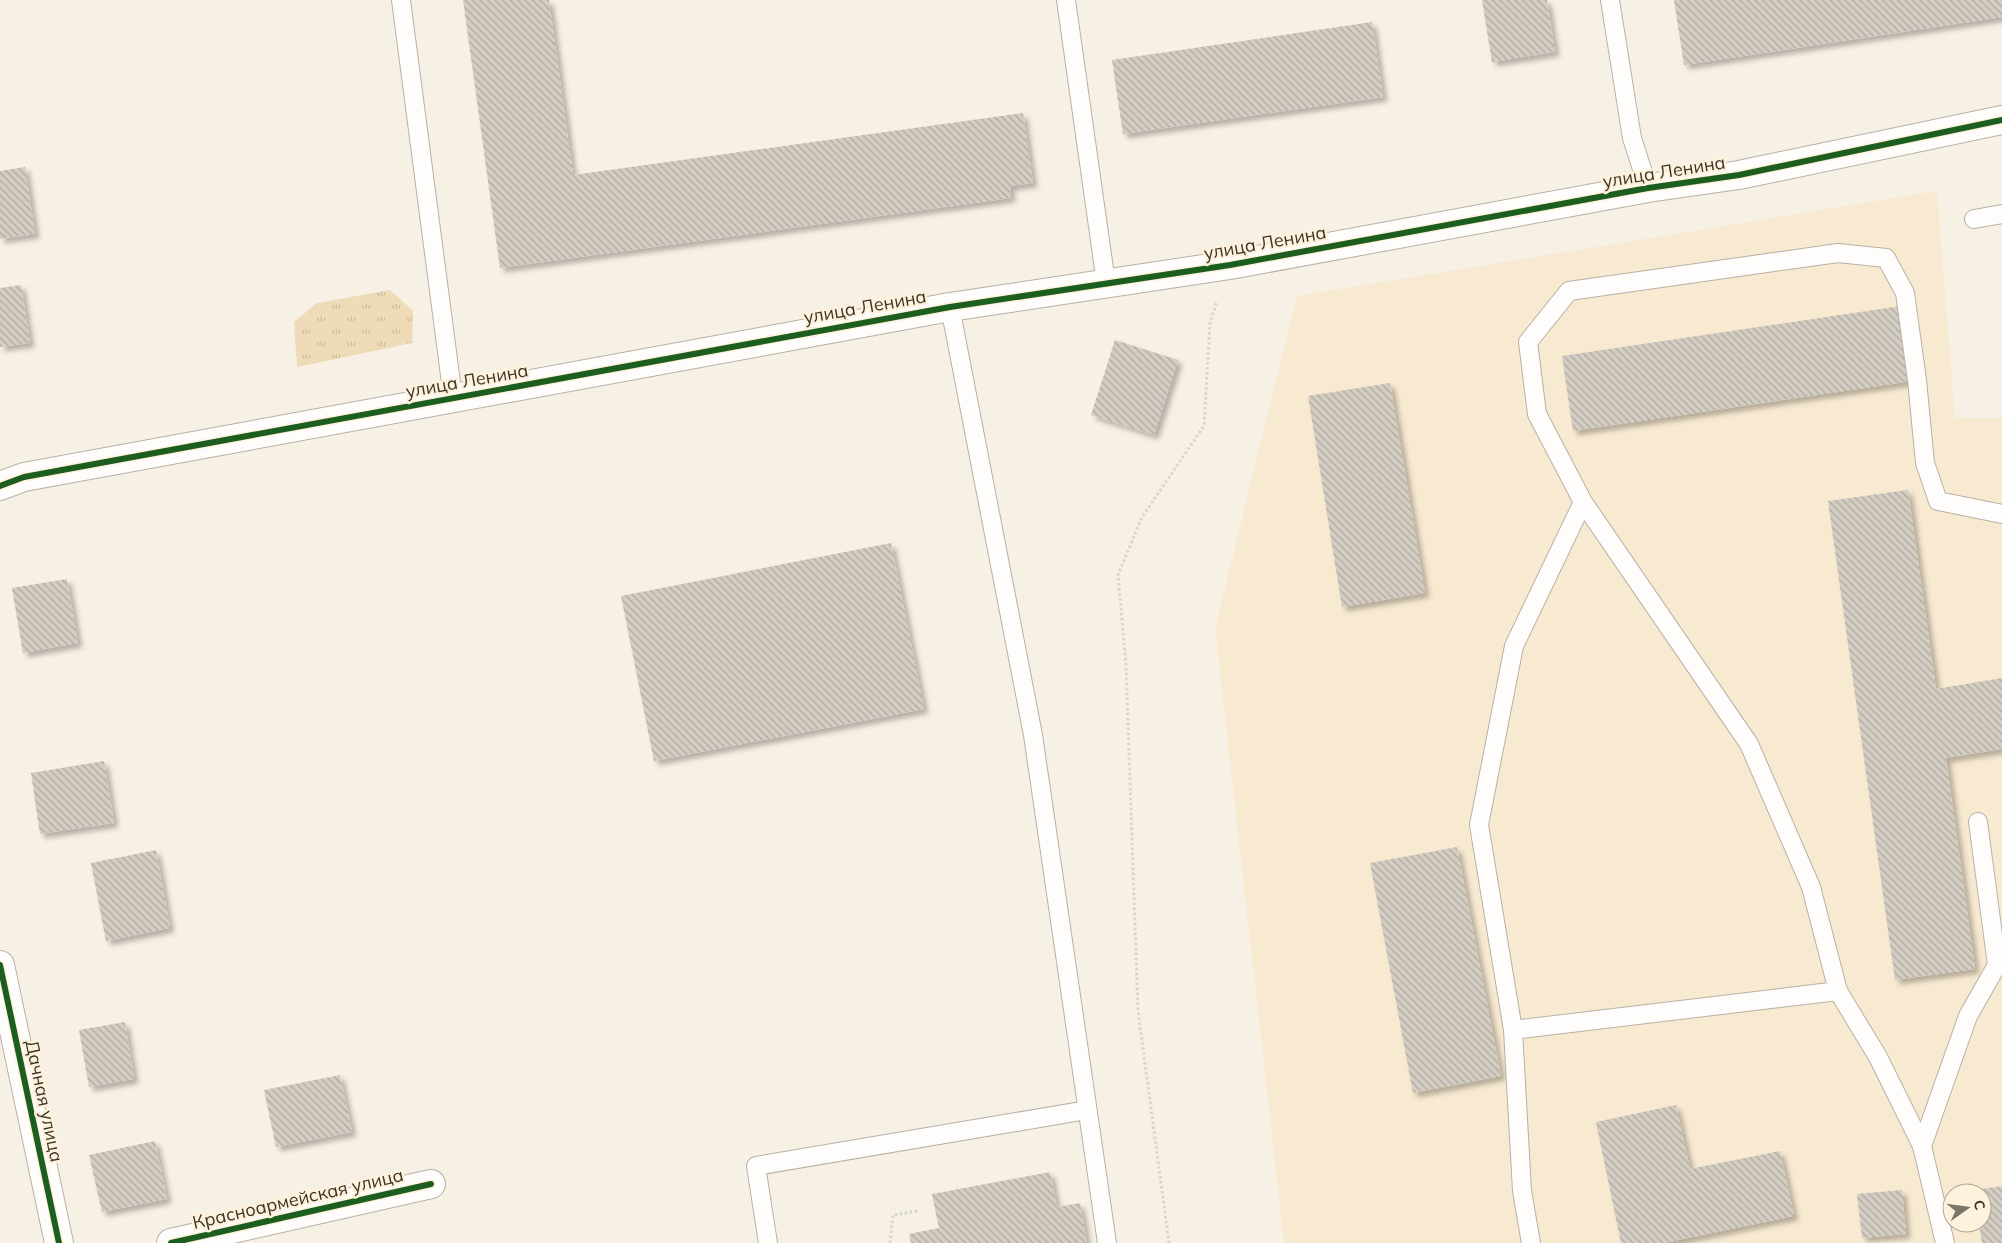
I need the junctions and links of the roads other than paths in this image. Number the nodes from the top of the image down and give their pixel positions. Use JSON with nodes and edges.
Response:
{"nodes":[{"id":1,"x":401,"y":0,"type":"edge"},
{"id":2,"x":1066,"y":0,"type":"edge"},
{"id":3,"x":1610,"y":0,"type":"edge"},
{"id":4,"x":2002,"y":120,"type":"edge"},
{"id":5,"x":1648,"y":188,"type":"junction"},
{"id":6,"x":2002,"y":214,"type":"edge"},
{"id":7,"x":1974,"y":219,"type":"dead end"},
{"id":8,"x":1106,"y":283,"type":"junction"},
{"id":9,"x":950,"y":307,"type":"junction"},
{"id":10,"x":453,"y":398,"type":"junction"},
{"id":11,"x":0,"y":486,"type":"edge"},
{"id":12,"x":1583,"y":502,"type":"junction"},
{"id":13,"x":2002,"y":514,"type":"edge"},
{"id":14,"x":1978,"y":822,"type":"dead end"},
{"id":15,"x":0,"y":965,"type":"edge"},
{"id":16,"x":1838,"y":991,"type":"junction"},
{"id":17,"x":1512,"y":1030,"type":"junction"},
{"id":18,"x":1087,"y":1110,"type":"junction"},
{"id":19,"x":1922,"y":1146,"type":"junction"},
{"id":20,"x":431,"y":1184,"type":"dead end"},
{"id":21,"x":59,"y":1243,"type":"edge"},
{"id":22,"x":171,"y":1243,"type":"edge"},
{"id":23,"x":768,"y":1243,"type":"edge"},
{"id":24,"x":1107,"y":1243,"type":"edge"},
{"id":25,"x":1531,"y":1243,"type":"edge"},
{"id":26,"x":1945,"y":1243,"type":"edge"}],
"edges":[{"from":1,"to":10,"type":"lane"},
{"from":2,"to":8,"type":"lane"},
{"from":3,"to":5,"type":"lane"},
{"from":4,"to":5,"type":"street","name":"улица Ленина"},
{"from":5,"to":8,"type":"street","name":"улица Ленина"},
{"from":6,"to":7,"type":"lane"},
{"from":8,"to":9,"type":"street","name":"улица Ленина"},
{"from":9,"to":10,"type":"street","name":"улица Ленина"},
{"from":9,"to":18,"type":"lane"},
{"from":10,"to":11,"type":"street","name":"улица Ленина"},
{"from":12,"to":13,"type":"lane"},
{"from":12,"to":16,"type":"lane"},
{"from":12,"to":17,"type":"lane"},
{"from":14,"to":19,"type":"lane"},
{"from":15,"to":21,"type":"street","name":"Дачная улица"},
{"from":16,"to":17,"type":"lane"},
{"from":16,"to":19,"type":"lane"},
{"from":17,"to":25,"type":"lane"},
{"from":18,"to":23,"type":"lane"},
{"from":18,"to":24,"type":"lane"},
{"from":19,"to":26,"type":"lane"},
{"from":20,"to":22,"type":"street","name":"Красноармейская улица"}]}
